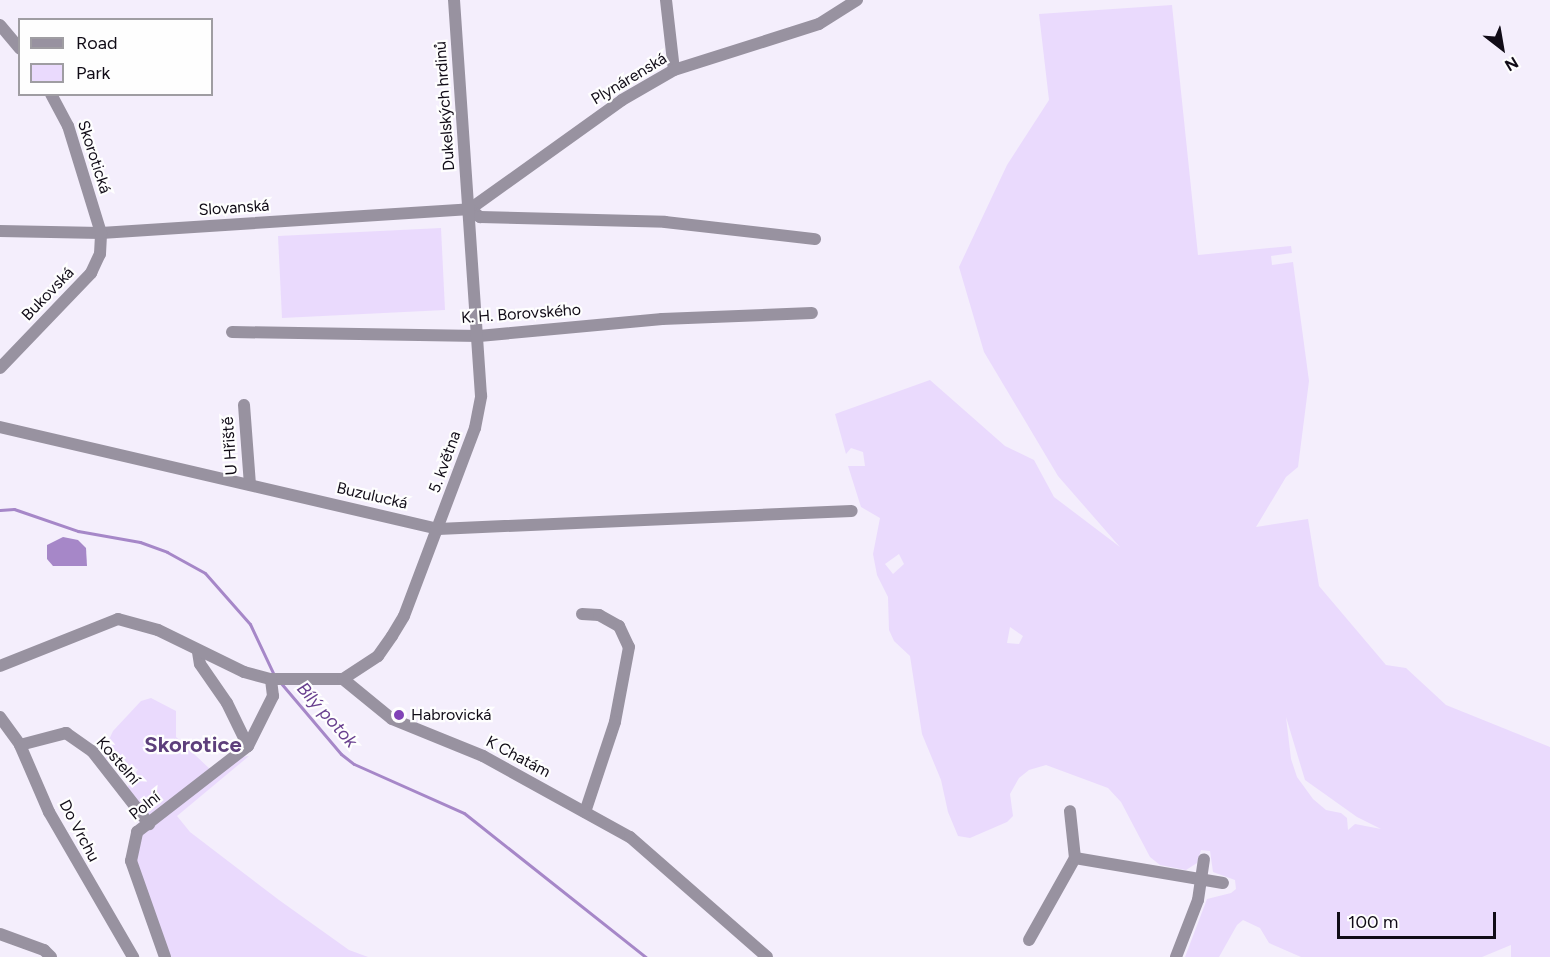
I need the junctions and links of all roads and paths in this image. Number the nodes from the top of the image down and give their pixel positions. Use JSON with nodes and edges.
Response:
{"nodes":[{"id":1,"x":454,"y":0,"type":"edge"},
{"id":2,"x":666,"y":0,"type":"edge"},
{"id":3,"x":857,"y":0,"type":"edge"},
{"id":4,"x":0,"y":25,"type":"edge"},
{"id":5,"x":18,"y":47,"type":"edge"},
{"id":6,"x":674,"y":69,"type":"junction"},
{"id":7,"x":52,"y":96,"type":"edge"},
{"id":8,"x":470,"y":209,"type":"junction"},
{"id":9,"x":0,"y":231,"type":"edge"},
{"id":10,"x":101,"y":233,"type":"junction"},
{"id":11,"x":815,"y":239,"type":"dead end"},
{"id":12,"x":812,"y":313,"type":"dead end"},
{"id":13,"x":232,"y":332,"type":"dead end"},
{"id":14,"x":479,"y":336,"type":"junction"},
{"id":15,"x":0,"y":368,"type":"edge"},
{"id":16,"x":244,"y":405,"type":"dead end"},
{"id":17,"x":0,"y":427,"type":"edge"},
{"id":18,"x":250,"y":485,"type":"junction"},
{"id":19,"x":852,"y":511,"type":"dead end"},
{"id":20,"x":438,"y":529,"type":"junction"},
{"id":21,"x":582,"y":614,"type":"dead end"},
{"id":22,"x":198,"y":652,"type":"junction"},
{"id":23,"x":0,"y":666,"type":"edge"},
{"id":24,"x":271,"y":679,"type":"junction"},
{"id":25,"x":343,"y":679,"type":"junction"},
{"id":26,"x":0,"y":717,"type":"edge"},
{"id":27,"x":20,"y":745,"type":"junction"},
{"id":28,"x":248,"y":746,"type":"junction"},
{"id":29,"x":1070,"y":811,"type":"dead end"},
{"id":30,"x":585,"y":812,"type":"junction"},
{"id":31,"x":148,"y":824,"type":"junction"},
{"id":32,"x":1075,"y":858,"type":"junction"},
{"id":33,"x":1204,"y":859,"type":"dead end"},
{"id":34,"x":1202,"y":880,"type":"junction"},
{"id":35,"x":1223,"y":883,"type":"dead end"},
{"id":36,"x":0,"y":934,"type":"edge"},
{"id":37,"x":1029,"y":940,"type":"dead end"},
{"id":38,"x":51,"y":957,"type":"edge"},
{"id":39,"x":133,"y":957,"type":"edge"},
{"id":40,"x":165,"y":957,"type":"edge"},
{"id":41,"x":766,"y":957,"type":"edge"},
{"id":42,"x":1176,"y":957,"type":"edge"}],
"edges":[{"from":1,"to":8,"type":"street","name":"Dukelských hrdinů"},
{"from":2,"to":6,"type":"street"},
{"from":3,"to":6,"type":"street","name":"Plynárenská"},
{"from":4,"to":5,"type":"street"},
{"from":6,"to":8,"type":"street","name":"Plynárenská"},
{"from":7,"to":10,"type":"street","name":"Skorotická"},
{"from":8,"to":10,"type":"street","name":"Slovanská"},
{"from":8,"to":11,"type":"street"},
{"from":8,"to":14,"type":"street","name":"5. května"},
{"from":9,"to":10,"type":"street","name":"Slovanská"},
{"from":10,"to":15,"type":"street","name":"Bukovská"},
{"from":12,"to":14,"type":"street","name":"K. H. Borovského"},
{"from":13,"to":14,"type":"street","name":"K. H. Borovského"},
{"from":14,"to":20,"type":"street","name":"5. května"},
{"from":16,"to":18,"type":"street","name":"U Hřiště"},
{"from":17,"to":18,"type":"street","name":"Buzulucká"},
{"from":18,"to":20,"type":"street","name":"Buzulucká"},
{"from":19,"to":20,"type":"street","name":"Buzulucká"},
{"from":20,"to":25,"type":"street","name":"5. května"},
{"from":21,"to":30,"type":"street"},
{"from":22,"to":23,"type":"street"},
{"from":22,"to":24,"type":"street"},
{"from":22,"to":28,"type":"street"},
{"from":24,"to":25,"type":"street"},
{"from":24,"to":28,"type":"street","name":"Polní"},
{"from":25,"to":30,"type":"street","name":"K Chatám"},
{"from":26,"to":27,"type":"street","name":"Do Vrchu"},
{"from":27,"to":31,"type":"street","name":"Kostelní"},
{"from":27,"to":39,"type":"street","name":"Do Vrchu"},
{"from":28,"to":31,"type":"street","name":"Polní"},
{"from":29,"to":32,"type":"street"},
{"from":30,"to":41,"type":"street","name":"K Chatám"},
{"from":31,"to":40,"type":"street","name":"Polní"},
{"from":32,"to":34,"type":"street"},
{"from":32,"to":37,"type":"street"},
{"from":33,"to":34,"type":"street"},
{"from":34,"to":35,"type":"street"},
{"from":34,"to":42,"type":"street"},
{"from":36,"to":38,"type":"street"}]}
